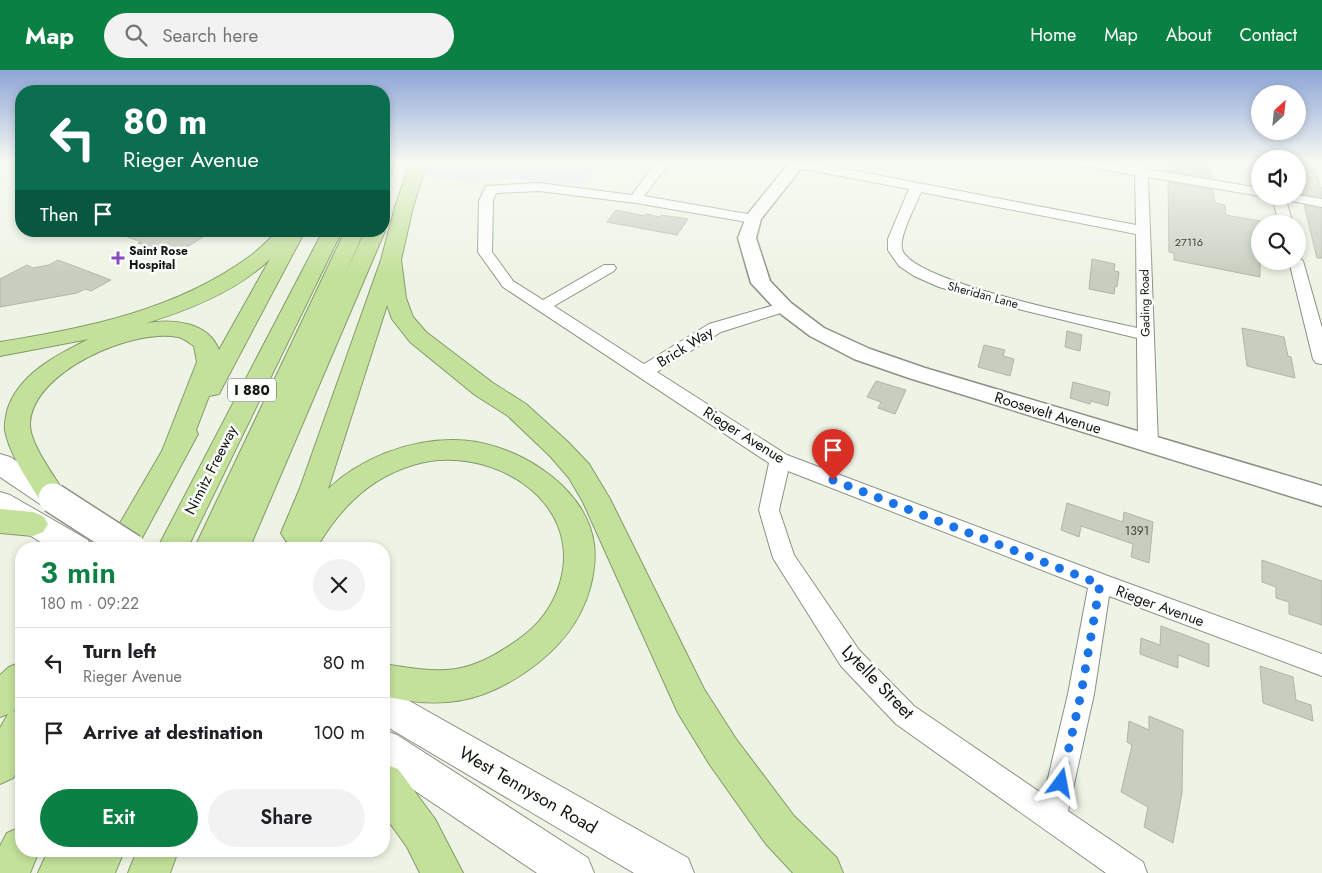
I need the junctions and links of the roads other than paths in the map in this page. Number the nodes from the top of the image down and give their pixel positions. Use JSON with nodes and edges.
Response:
{"nodes":[{"id":1,"x":407,"y":199,"type":"edge"},
{"id":2,"x":487,"y":199,"type":"edge"},
{"id":3,"x":639,"y":199,"type":"edge"},
{"id":4,"x":767,"y":199,"type":"edge"},
{"id":5,"x":911,"y":199,"type":"edge"},
{"id":6,"x":977,"y":199,"type":"edge"},
{"id":7,"x":1143,"y":199,"type":"edge"},
{"id":8,"x":1306,"y":200,"type":"edge"},
{"id":9,"x":1322,"y":203,"type":"edge"},
{"id":10,"x":753,"y":219,"type":"junction"},
{"id":11,"x":1144,"y":231,"type":"junction"},
{"id":12,"x":284,"y":237,"type":"edge"},
{"id":13,"x":293,"y":237,"type":"edge"},
{"id":14,"x":330,"y":237,"type":"edge"},
{"id":15,"x":352,"y":237,"type":"edge"},
{"id":16,"x":372,"y":237,"type":"edge"},
{"id":17,"x":391,"y":260,"type":"junction"},
{"id":18,"x":609,"y":268,"type":"dead end"},
{"id":19,"x":1298,"y":270,"type":"edge"},
{"id":20,"x":543,"y":306,"type":"junction"},
{"id":21,"x":784,"y":307,"type":"junction"},
{"id":22,"x":1146,"y":335,"type":"junction"},
{"id":23,"x":0,"y":349,"type":"edge"},
{"id":24,"x":1322,"y":360,"type":"edge"},
{"id":25,"x":644,"y":372,"type":"junction"},
{"id":26,"x":1148,"y":444,"type":"junction"},
{"id":27,"x":176,"y":451,"type":"junction"},
{"id":28,"x":780,"y":460,"type":"junction"},
{"id":29,"x":0,"y":464,"type":"edge"},
{"id":30,"x":1322,"y":496,"type":"edge"},
{"id":31,"x":53,"y":498,"type":"junction"},
{"id":32,"x":0,"y":503,"type":"edge"},
{"id":33,"x":0,"y":521,"type":"edge"},
{"id":34,"x":33,"y":524,"type":"junction"},
{"id":35,"x":65,"y":542,"type":"edge"},
{"id":36,"x":121,"y":542,"type":"edge"},
{"id":37,"x":124,"y":542,"type":"edge"},
{"id":38,"x":176,"y":542,"type":"edge"},
{"id":39,"x":211,"y":542,"type":"edge"},
{"id":40,"x":237,"y":542,"type":"edge"},
{"id":41,"x":293,"y":542,"type":"edge"},
{"id":42,"x":304,"y":542,"type":"edge"},
{"id":43,"x":1100,"y":584,"type":"junction"},
{"id":44,"x":1322,"y":666,"type":"edge"},
{"id":45,"x":390,"y":682,"type":"edge"},
{"id":46,"x":15,"y":684,"type":"edge"},
{"id":47,"x":0,"y":700,"type":"edge"},
{"id":48,"x":390,"y":709,"type":"edge"},
{"id":49,"x":15,"y":737,"type":"edge"},
{"id":50,"x":390,"y":752,"type":"edge"},
{"id":51,"x":0,"y":765,"type":"edge"},
{"id":52,"x":390,"y":791,"type":"edge"},
{"id":53,"x":1052,"y":819,"type":"junction"},
{"id":54,"x":16,"y":857,"type":"edge"},
{"id":55,"x":66,"y":857,"type":"edge"},
{"id":56,"x":101,"y":857,"type":"edge"},
{"id":57,"x":156,"y":857,"type":"edge"},
{"id":58,"x":8,"y":873,"type":"edge"},
{"id":59,"x":59,"y":873,"type":"edge"},
{"id":60,"x":94,"y":873,"type":"edge"},
{"id":61,"x":150,"y":873,"type":"edge"},
{"id":62,"x":442,"y":873,"type":"edge"},
{"id":63,"x":573,"y":873,"type":"edge"},
{"id":64,"x":673,"y":873,"type":"edge"},
{"id":65,"x":822,"y":873,"type":"edge"},
{"id":66,"x":1132,"y":873,"type":"edge"}],
"edges":[{"from":1,"to":17,"type":"highway"},
{"from":2,"to":20,"type":"street","name":"Rieger Avenue"},
{"from":3,"to":10,"type":"street"},
{"from":4,"to":10,"type":"street"},
{"from":5,"to":22,"type":"street","name":"Sheridan Lane"},
{"from":6,"to":11,"type":"street"},
{"from":7,"to":11,"type":"street","name":"Gading Road"},
{"from":8,"to":9,"type":"street"},
{"from":10,"to":21,"type":"street","name":"Roosevelt Avenue"},
{"from":11,"to":22,"type":"street","name":"Gading Road"},
{"from":12,"to":23,"type":"highway"},
{"from":13,"to":27,"type":"highway"},
{"from":14,"to":38,"type":"highway","name":"Nimitz Freeway","number":"I 880"},
{"from":15,"to":39,"type":"highway","number":"I 880"},
{"from":16,"to":40,"type":"highway","number":"I 880"},
{"from":17,"to":41,"type":"highway"},
{"from":17,"to":65,"type":"highway"},
{"from":18,"to":20,"type":"street"},
{"from":19,"to":24,"type":"street"},
{"from":20,"to":25,"type":"street","name":"Rieger Avenue"},
{"from":21,"to":25,"type":"street","name":"Brick Way"},
{"from":21,"to":26,"type":"street","name":"Roosevelt Avenue"},
{"from":22,"to":26,"type":"street","name":"Gading Road"},
{"from":25,"to":28,"type":"street","name":"Rieger Avenue"},
{"from":26,"to":30,"type":"street","name":"Roosevelt Avenue"},
{"from":27,"to":31,"type":"highway"},
{"from":27,"to":37,"type":"highway"},
{"from":28,"to":43,"type":"street","name":"Rieger Avenue"},
{"from":28,"to":53,"type":"street","name":"Lytelle Street"},
{"from":29,"to":31,"type":"main road"},
{"from":31,"to":36,"type":"main road","bridge":true},
{"from":32,"to":34,"type":"main road"},
{"from":33,"to":34,"type":"highway"},
{"from":34,"to":35,"type":"main road"},
{"from":42,"to":45,"type":"highway"},
{"from":43,"to":44,"type":"street","name":"Rieger Avenue"},
{"from":43,"to":53,"type":"street"},
{"from":46,"to":47,"type":"highway"},
{"from":48,"to":64,"type":"main road","name":"West Tennyson Road"},
{"from":49,"to":51,"type":"highway"},
{"from":50,"to":63,"type":"main road"},
{"from":52,"to":62,"type":"highway"},
{"from":53,"to":66,"type":"street","name":"Lytelle Street"},
{"from":54,"to":58,"type":"highway"},
{"from":55,"to":59,"type":"highway"},
{"from":56,"to":60,"type":"highway"},
{"from":57,"to":61,"type":"highway"}]}
